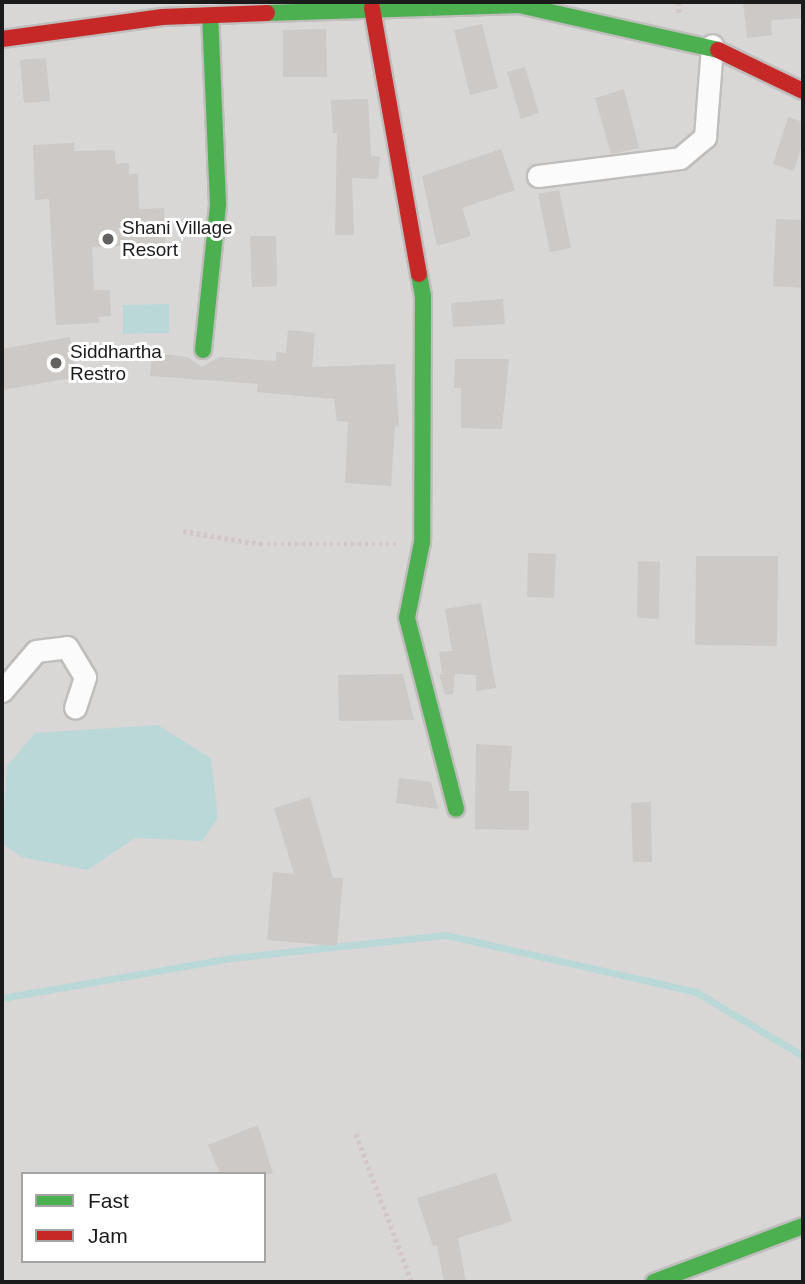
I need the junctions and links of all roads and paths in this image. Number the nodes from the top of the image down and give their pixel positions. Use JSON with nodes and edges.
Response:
{"nodes":[{"id":1,"x":519,"y":3,"type":"edge"},
{"id":2,"x":372,"y":8,"type":"junction"},
{"id":3,"x":163,"y":10,"type":"edge"},
{"id":4,"x":210,"y":15,"type":"junction"},
{"id":5,"x":2,"y":39,"type":"edge"},
{"id":6,"x":712,"y":45,"type":"junction"},
{"id":7,"x":802,"y":89,"type":"edge"},
{"id":8,"x":538,"y":176,"type":"dead end"},
{"id":9,"x":203,"y":350,"type":"dead end"},
{"id":10,"x":183,"y":531,"type":"dead end"},
{"id":11,"x":422,"y":542,"type":"junction"},
{"id":12,"x":2,"y":691,"type":"edge"},
{"id":13,"x":75,"y":707,"type":"dead end"},
{"id":14,"x":456,"y":809,"type":"dead end"},
{"id":15,"x":356,"y":1134,"type":"dead end"},
{"id":16,"x":803,"y":1226,"type":"edge"},
{"id":17,"x":412,"y":1282,"type":"edge"},
{"id":18,"x":654,"y":1282,"type":"edge"}],
"edges":[{"from":1,"to":2,"type":"street"},
{"from":1,"to":6,"type":"street"},
{"from":2,"to":4,"type":"street"},
{"from":2,"to":11,"type":"street"},
{"from":3,"to":4,"type":"street"},
{"from":3,"to":5,"type":"street"},
{"from":4,"to":9,"type":"street"},
{"from":6,"to":7,"type":"street"},
{"from":6,"to":8,"type":"street"},
{"from":10,"to":11,"type":"path"},
{"from":11,"to":14,"type":"street"},
{"from":12,"to":13,"type":"street"},
{"from":15,"to":17,"type":"path"},
{"from":16,"to":18,"type":"street"}]}
